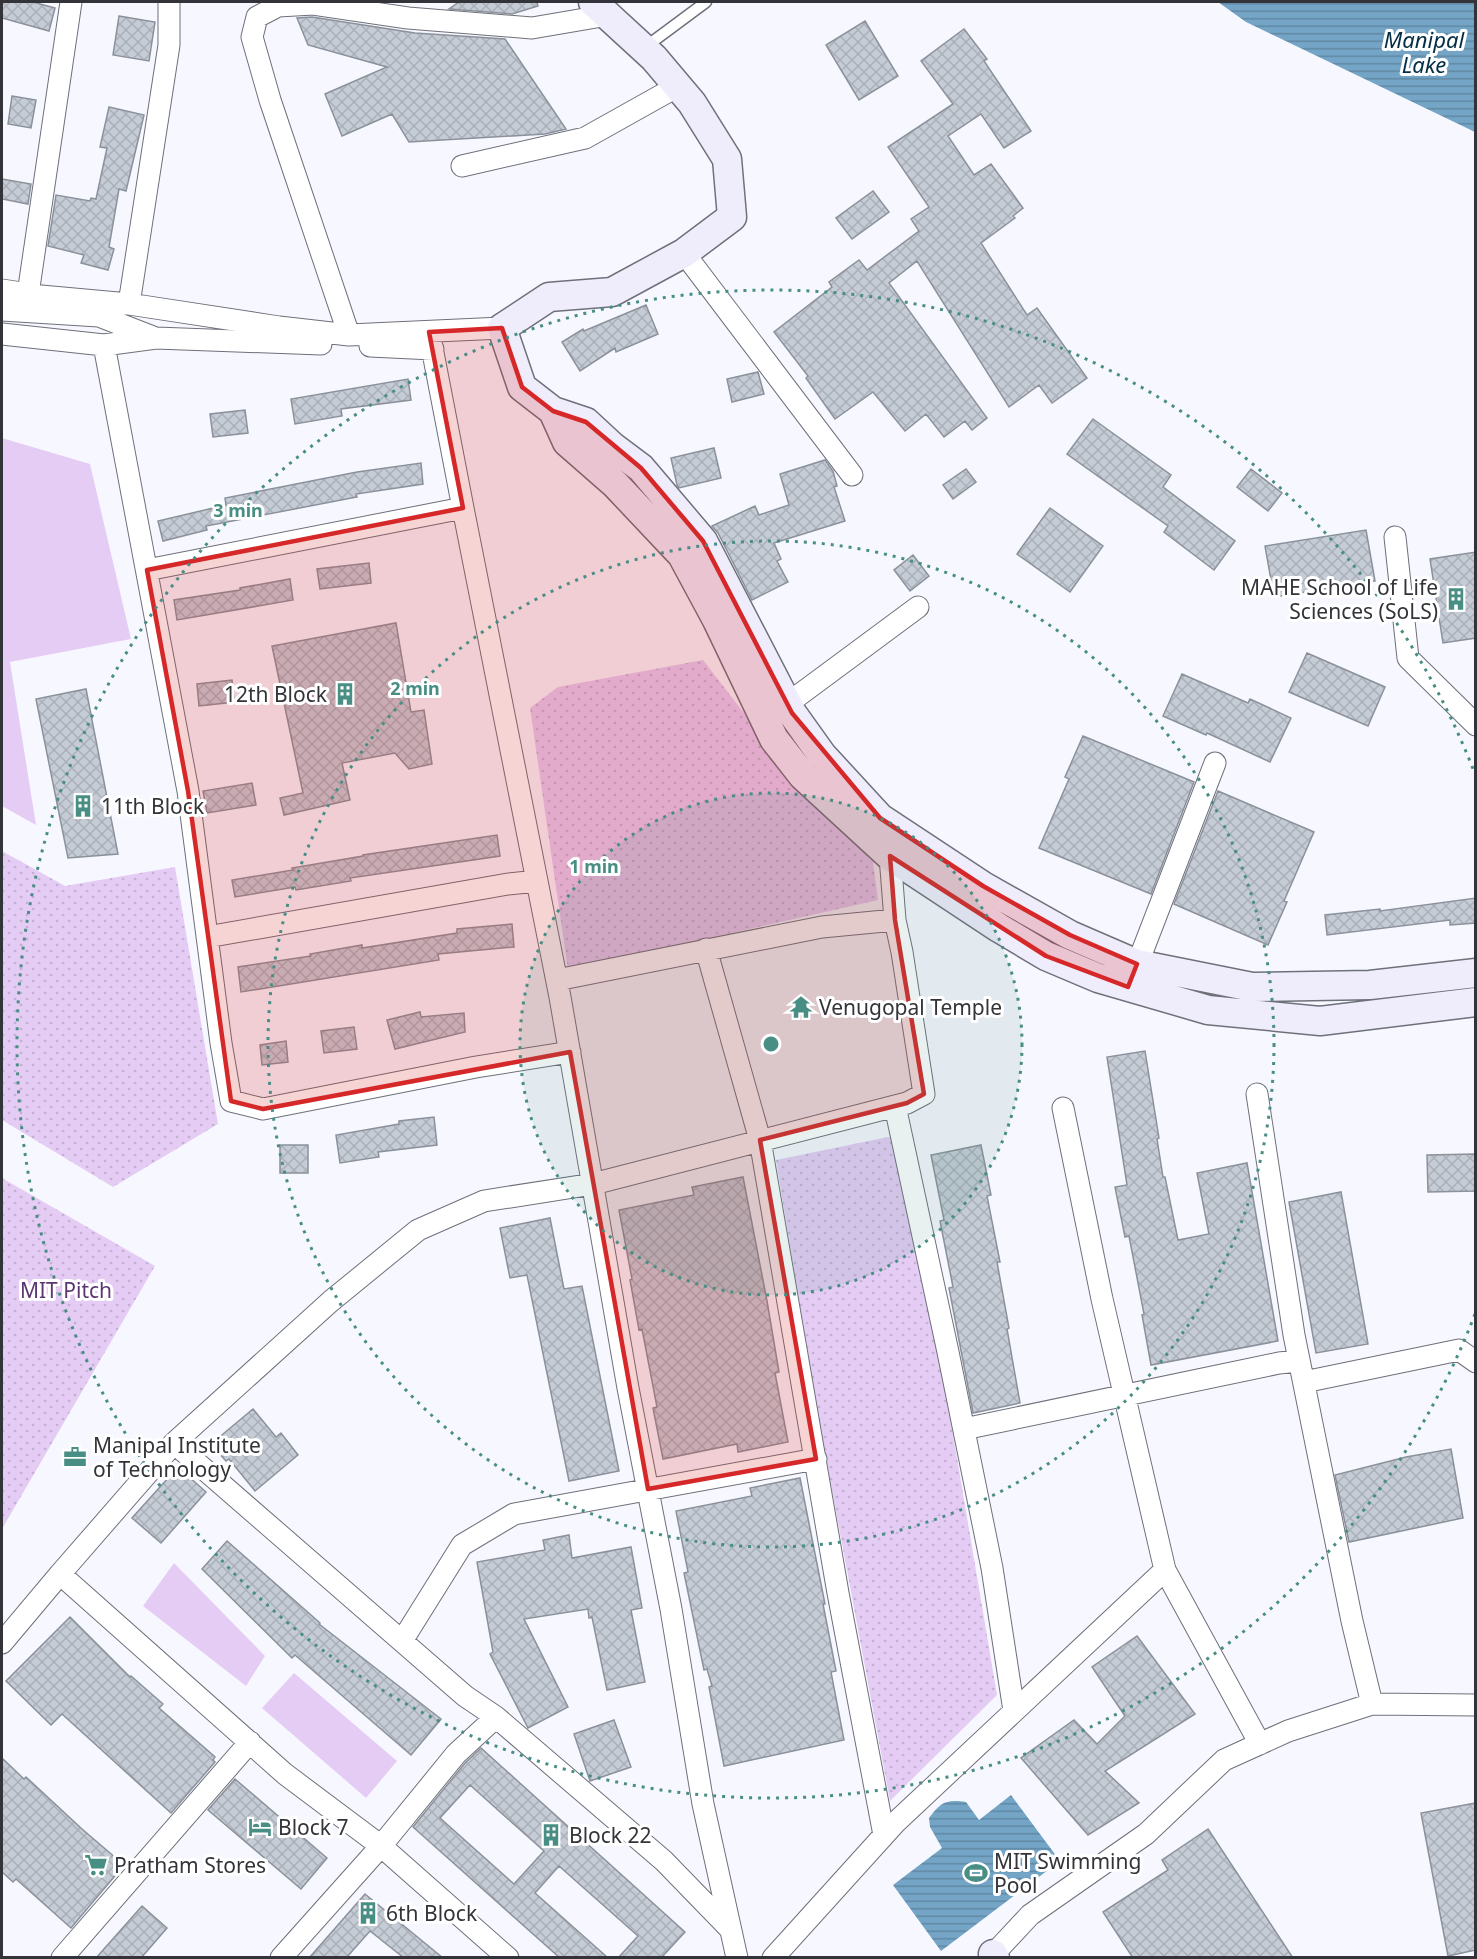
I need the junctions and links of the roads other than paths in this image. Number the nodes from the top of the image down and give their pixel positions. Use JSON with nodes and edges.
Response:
{"nodes":[{"id":1,"x":71,"y":2,"type":"edge"},
{"id":2,"x":169,"y":2,"type":"edge"},
{"id":3,"x":706,"y":2,"type":"edge"},
{"id":4,"x":600,"y":8,"type":"edge"},
{"id":5,"x":644,"y":48,"type":"junction"},
{"id":6,"x":678,"y":86,"type":"junction"},
{"id":7,"x":462,"y":166,"type":"dead end"},
{"id":8,"x":684,"y":253,"type":"junction"},
{"id":9,"x":2,"y":290,"type":"edge"},
{"id":10,"x":28,"y":294,"type":"junction"},
{"id":11,"x":129,"y":304,"type":"junction"},
{"id":12,"x":2,"y":310,"type":"edge"},
{"id":13,"x":502,"y":328,"type":"junction"},
{"id":14,"x":2,"y":334,"type":"edge"},
{"id":15,"x":349,"y":335,"type":"junction"},
{"id":16,"x":156,"y":338,"type":"junction"},
{"id":17,"x":431,"y":340,"type":"junction"},
{"id":18,"x":104,"y":345,"type":"junction"},
{"id":19,"x":553,"y":411,"type":"junction"},
{"id":20,"x":852,"y":475,"type":"dead end"},
{"id":21,"x":463,"y":508,"type":"junction"},
{"id":22,"x":1395,"y":537,"type":"dead end"},
{"id":23,"x":147,"y":570,"type":"junction"},
{"id":24,"x":918,"y":607,"type":"dead end"},
{"id":25,"x":787,"y":704,"type":"junction"},
{"id":26,"x":1476,"y":725,"type":"edge"},
{"id":27,"x":1215,"y":763,"type":"dead end"},
{"id":28,"x":890,"y":856,"type":"junction"},
{"id":29,"x":537,"y":881,"type":"junction"},
{"id":30,"x":895,"y":920,"type":"junction"},
{"id":31,"x":207,"y":937,"type":"junction"},
{"id":32,"x":706,"y":949,"type":"junction"},
{"id":33,"x":1476,"y":973,"type":"edge"},
{"id":34,"x":1133,"y":975,"type":"junction"},
{"id":35,"x":556,"y":980,"type":"junction"},
{"id":36,"x":1476,"y":1002,"type":"edge"},
{"id":37,"x":570,"y":1052,"type":"junction"},
{"id":38,"x":1257,"y":1095,"type":"dead end"},
{"id":39,"x":895,"y":1106,"type":"junction"},
{"id":40,"x":1063,"y":1108,"type":"dead end"},
{"id":41,"x":760,"y":1140,"type":"junction"},
{"id":42,"x":593,"y":1184,"type":"junction"},
{"id":43,"x":1299,"y":1361,"type":"junction"},
{"id":44,"x":1476,"y":1362,"type":"edge"},
{"id":45,"x":1304,"y":1383,"type":"junction"},
{"id":46,"x":1124,"y":1396,"type":"junction"},
{"id":47,"x":964,"y":1430,"type":"junction"},
{"id":48,"x":174,"y":1443,"type":"junction"},
{"id":49,"x":816,"y":1459,"type":"junction"},
{"id":50,"x":648,"y":1489,"type":"junction"},
{"id":51,"x":1165,"y":1570,"type":"junction"},
{"id":52,"x":60,"y":1574,"type":"junction"},
{"id":53,"x":402,"y":1641,"type":"junction"},
{"id":54,"x":2,"y":1643,"type":"edge"},
{"id":55,"x":1372,"y":1704,"type":"junction"},
{"id":56,"x":1476,"y":1706,"type":"edge"},
{"id":57,"x":1014,"y":1711,"type":"junction"},
{"id":58,"x":496,"y":1717,"type":"junction"},
{"id":59,"x":250,"y":1742,"type":"junction"},
{"id":60,"x":1260,"y":1744,"type":"junction"},
{"id":61,"x":884,"y":1834,"type":"junction"},
{"id":62,"x":381,"y":1846,"type":"junction"},
{"id":63,"x":730,"y":1929,"type":"junction"},
{"id":64,"x":993,"y":1956,"type":"edge"},
{"id":65,"x":62,"y":1958,"type":"edge"},
{"id":66,"x":281,"y":1958,"type":"edge"},
{"id":67,"x":508,"y":1958,"type":"edge"},
{"id":68,"x":737,"y":1958,"type":"edge"},
{"id":69,"x":772,"y":1958,"type":"edge"}],
"edges":[{"from":1,"to":10,"type":"street"},
{"from":2,"to":11,"type":"street"},
{"from":3,"to":5,"type":"lane"},
{"from":4,"to":5,"type":"main road"},
{"from":4,"to":15,"type":"street"},
{"from":5,"to":6,"type":"main road"},
{"from":6,"to":7,"type":"street"},
{"from":6,"to":8,"type":"main road"},
{"from":8,"to":13,"type":"main road"},
{"from":8,"to":20,"type":"street"},
{"from":9,"to":10,"type":"street"},
{"from":10,"to":11,"type":"street"},
{"from":11,"to":15,"type":"street"},
{"from":12,"to":16,"type":"street"},
{"from":13,"to":17,"type":"street"},
{"from":13,"to":19,"type":"main road"},
{"from":14,"to":18,"type":"street"},
{"from":15,"to":17,"type":"street"},
{"from":16,"to":17,"type":"street"},
{"from":16,"to":18,"type":"street"},
{"from":17,"to":21,"type":"street"},
{"from":18,"to":23,"type":"street"},
{"from":19,"to":25,"type":"main road"},
{"from":19,"to":28,"type":"main road"},
{"from":21,"to":23,"type":"street"},
{"from":21,"to":29,"type":"street"},
{"from":22,"to":26,"type":"street"},
{"from":23,"to":31,"type":"street"},
{"from":24,"to":25,"type":"street"},
{"from":25,"to":34,"type":"main road"},
{"from":27,"to":34,"type":"street"},
{"from":28,"to":30,"type":"street"},
{"from":28,"to":34,"type":"main road"},
{"from":29,"to":31,"type":"street"},
{"from":29,"to":35,"type":"street"},
{"from":30,"to":32,"type":"street"},
{"from":30,"to":39,"type":"street"},
{"from":31,"to":37,"type":"street"},
{"from":32,"to":35,"type":"street"},
{"from":32,"to":41,"type":"street"},
{"from":33,"to":34,"type":"main road"},
{"from":34,"to":36,"type":"main road"},
{"from":35,"to":37,"type":"street"},
{"from":37,"to":42,"type":"street"},
{"from":38,"to":43,"type":"street"},
{"from":39,"to":41,"type":"street"},
{"from":39,"to":47,"type":"street"},
{"from":40,"to":46,"type":"street"},
{"from":41,"to":42,"type":"street"},
{"from":41,"to":49,"type":"street"},
{"from":42,"to":48,"type":"street"},
{"from":42,"to":50,"type":"street"},
{"from":43,"to":45,"type":"street"},
{"from":43,"to":46,"type":"street"},
{"from":44,"to":45,"type":"street"},
{"from":45,"to":55,"type":"street"},
{"from":46,"to":47,"type":"street"},
{"from":46,"to":51,"type":"street"},
{"from":47,"to":57,"type":"street"},
{"from":48,"to":52,"type":"street"},
{"from":48,"to":53,"type":"street"},
{"from":49,"to":50,"type":"street"},
{"from":49,"to":61,"type":"street"},
{"from":50,"to":53,"type":"street"},
{"from":50,"to":63,"type":"street"},
{"from":51,"to":57,"type":"street"},
{"from":51,"to":60,"type":"street"},
{"from":52,"to":54,"type":"street"},
{"from":52,"to":59,"type":"street"},
{"from":53,"to":58,"type":"street"},
{"from":55,"to":56,"type":"street"},
{"from":55,"to":60,"type":"street"},
{"from":57,"to":61,"type":"street"},
{"from":58,"to":62,"type":"street"},
{"from":58,"to":63,"type":"street"},
{"from":59,"to":62,"type":"street"},
{"from":59,"to":65,"type":"street"},
{"from":60,"to":64,"type":"street"},
{"from":61,"to":69,"type":"street"},
{"from":62,"to":66,"type":"street"},
{"from":62,"to":67,"type":"street"},
{"from":63,"to":68,"type":"street"}]}
